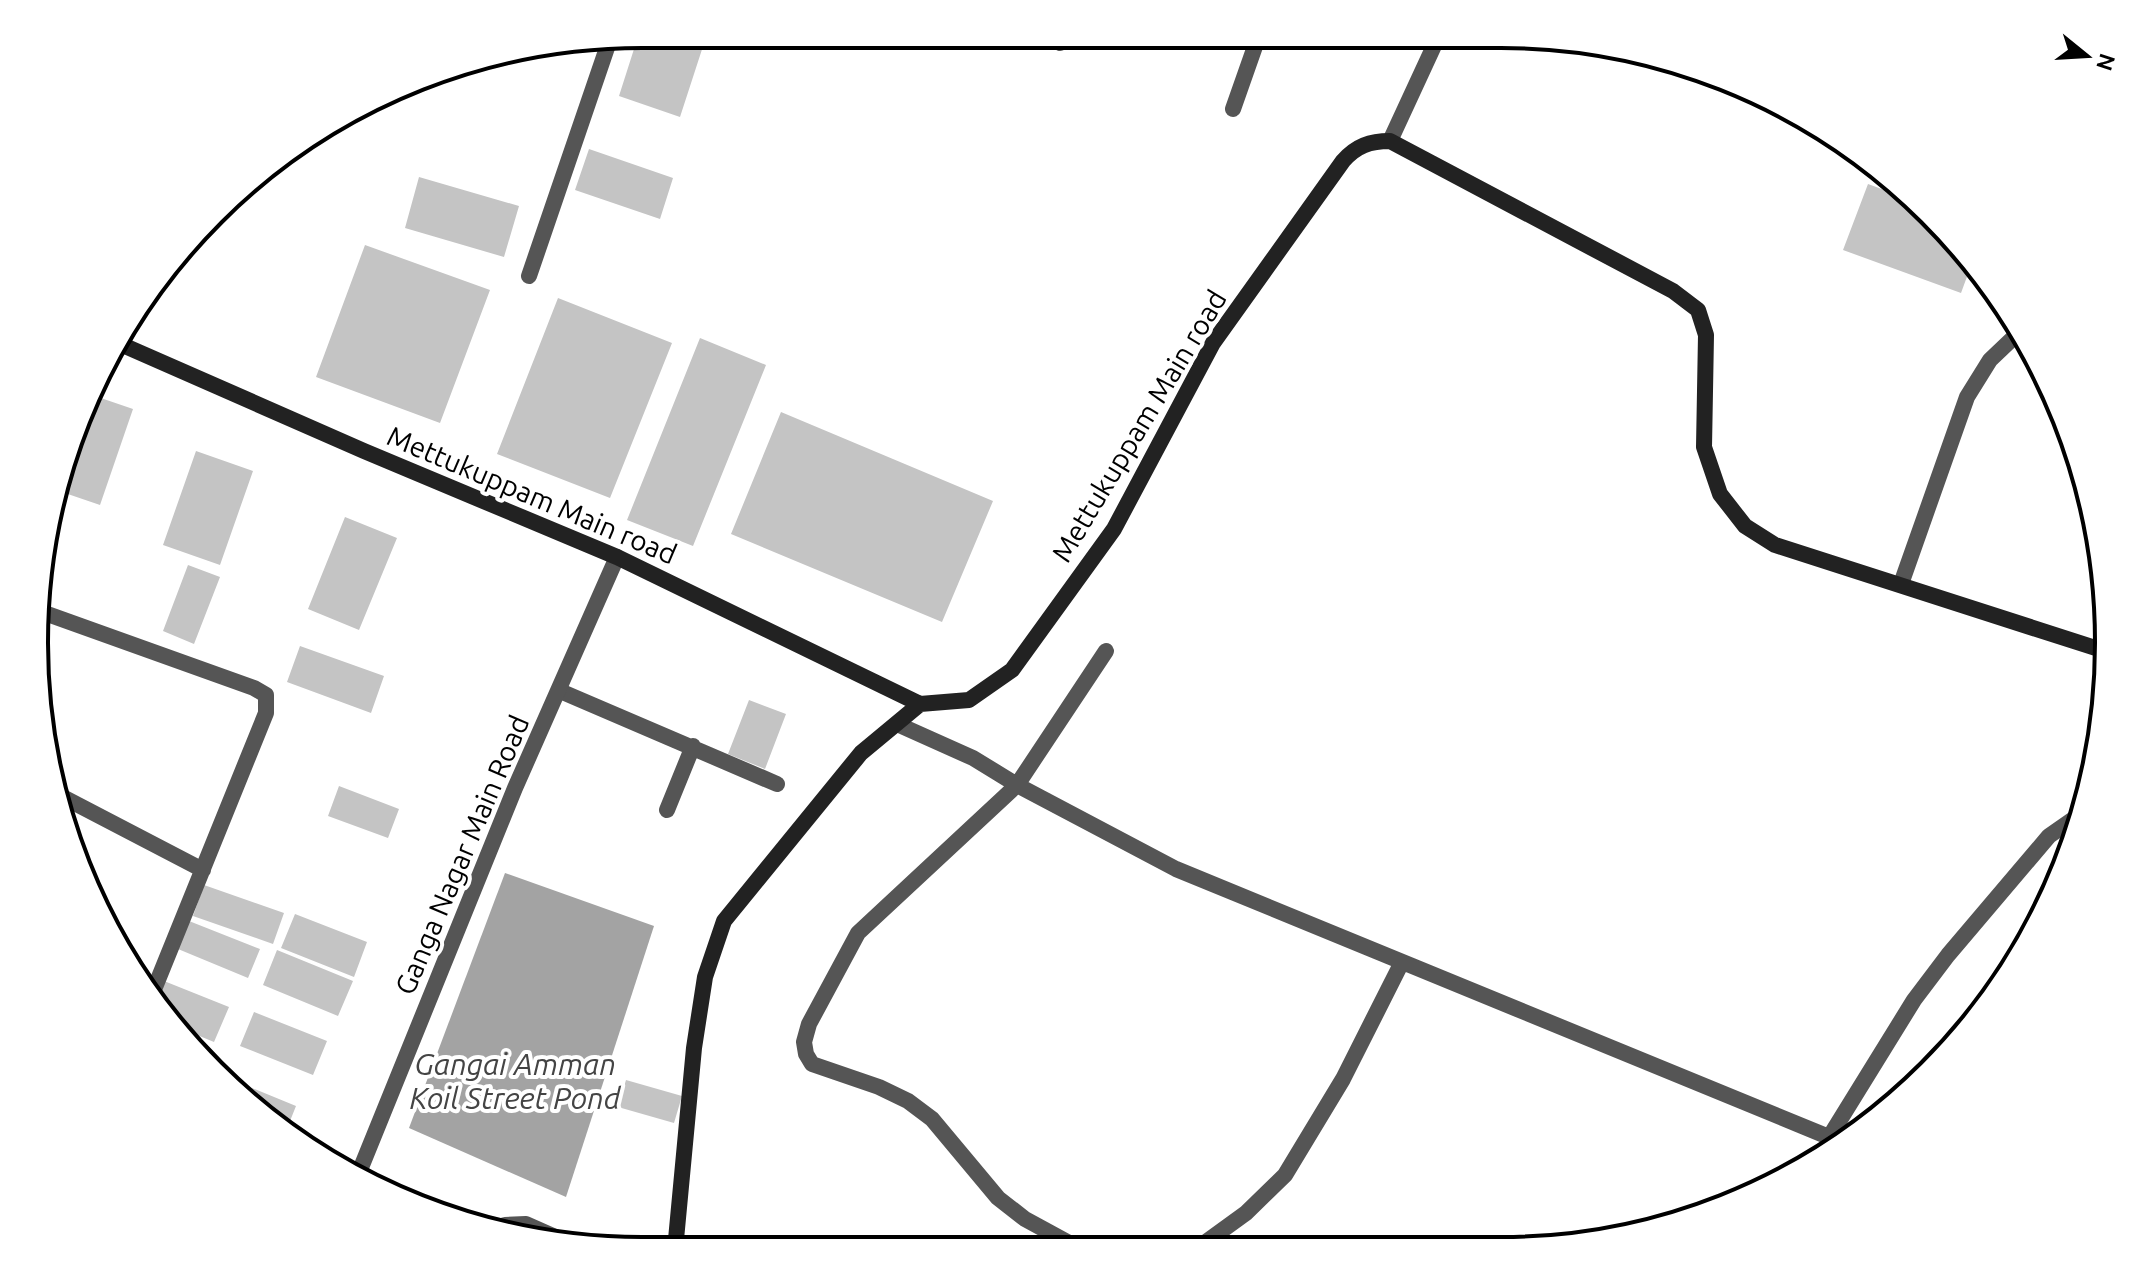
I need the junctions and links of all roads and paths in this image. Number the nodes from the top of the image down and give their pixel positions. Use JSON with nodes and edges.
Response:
{"nodes":[{"id":1,"x":1254,"y":48,"type":"edge"},
{"id":2,"x":1433,"y":48,"type":"edge"},
{"id":3,"x":607,"y":49,"type":"edge"},
{"id":4,"x":1233,"y":109,"type":"dead end"},
{"id":5,"x":1390,"y":141,"type":"junction"},
{"id":6,"x":529,"y":276,"type":"dead end"},
{"id":7,"x":2012,"y":340,"type":"edge"},
{"id":8,"x":127,"y":347,"type":"edge"},
{"id":9,"x":617,"y":557,"type":"junction"},
{"id":10,"x":1901,"y":584,"type":"junction"},
{"id":11,"x":49,"y":614,"type":"edge"},
{"id":12,"x":2095,"y":648,"type":"edge"},
{"id":13,"x":1106,"y":651,"type":"dead end"},
{"id":14,"x":560,"y":691,"type":"junction"},
{"id":15,"x":920,"y":704,"type":"junction"},
{"id":16,"x":897,"y":724,"type":"junction"},
{"id":17,"x":693,"y":746,"type":"junction"},
{"id":18,"x":777,"y":784,"type":"dead end"},
{"id":19,"x":1017,"y":785,"type":"junction"},
{"id":20,"x":69,"y":800,"type":"edge"},
{"id":21,"x":667,"y":810,"type":"dead end"},
{"id":22,"x":2066,"y":824,"type":"edge"},
{"id":23,"x":203,"y":870,"type":"junction"},
{"id":24,"x":1402,"y":962,"type":"junction"},
{"id":25,"x":154,"y":981,"type":"edge"},
{"id":26,"x":1841,"y":1129,"type":"edge"},
{"id":27,"x":1831,"y":1137,"type":"edge"},
{"id":28,"x":362,"y":1166,"type":"edge"},
{"id":29,"x":676,"y":1237,"type":"edge"},
{"id":30,"x":1058,"y":1237,"type":"edge"},
{"id":31,"x":1213,"y":1237,"type":"edge"}],
"edges":[{"from":1,"to":4,"type":"street"},
{"from":2,"to":5,"type":"street"},
{"from":3,"to":6,"type":"street"},
{"from":5,"to":10,"type":"main road"},
{"from":5,"to":15,"type":"main road","name":"Mettukuppam Main road"},
{"from":7,"to":10,"type":"street"},
{"from":8,"to":9,"type":"main road","name":"Mettukuppam Main road"},
{"from":9,"to":14,"type":"street","name":"Ganga Nagar Main Road"},
{"from":9,"to":15,"type":"main road","name":"Mettukuppam Main road"},
{"from":10,"to":12,"type":"main road"},
{"from":11,"to":23,"type":"street"},
{"from":13,"to":19,"type":"street"},
{"from":14,"to":17,"type":"street"},
{"from":14,"to":28,"type":"street","name":"Ganga Nagar Main Road"},
{"from":15,"to":16,"type":"main road"},
{"from":16,"to":19,"type":"street"},
{"from":16,"to":29,"type":"main road"},
{"from":17,"to":18,"type":"street"},
{"from":17,"to":21,"type":"street"},
{"from":19,"to":24,"type":"street"},
{"from":19,"to":30,"type":"street"},
{"from":20,"to":23,"type":"street"},
{"from":22,"to":26,"type":"street"},
{"from":23,"to":25,"type":"street"},
{"from":24,"to":27,"type":"street"},
{"from":24,"to":31,"type":"street"}]}
